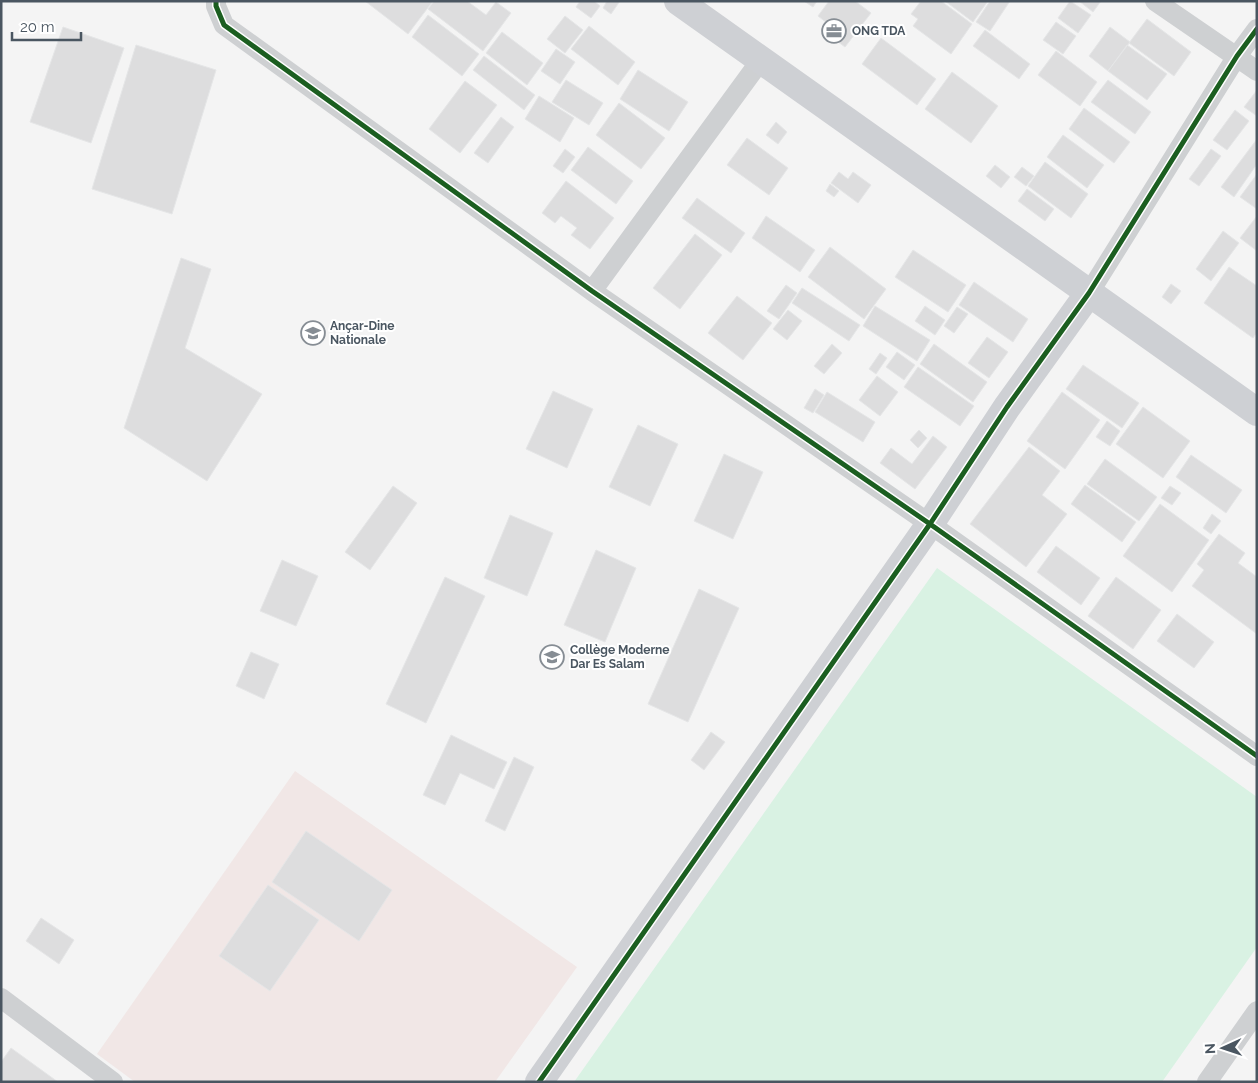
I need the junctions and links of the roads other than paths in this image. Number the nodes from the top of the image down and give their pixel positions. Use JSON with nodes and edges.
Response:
{"nodes":[{"id":1,"x":216,"y":1,"type":"edge"},
{"id":2,"x":678,"y":1,"type":"edge"},
{"id":3,"x":1155,"y":1,"type":"edge"},
{"id":4,"x":1257,"y":29,"type":"edge"},
{"id":5,"x":1237,"y":56,"type":"junction"},
{"id":6,"x":761,"y":60,"type":"junction"},
{"id":7,"x":1257,"y":71,"type":"edge"},
{"id":8,"x":592,"y":291,"type":"junction"},
{"id":9,"x":1090,"y":293,"type":"junction"},
{"id":10,"x":1257,"y":412,"type":"edge"},
{"id":11,"x":930,"y":524,"type":"junction"},
{"id":12,"x":1257,"y":756,"type":"edge"},
{"id":13,"x":1,"y":998,"type":"edge"},
{"id":14,"x":1257,"y":1011,"type":"edge"},
{"id":15,"x":112,"y":1082,"type":"edge"},
{"id":16,"x":539,"y":1082,"type":"edge"},
{"id":17,"x":1207,"y":1082,"type":"edge"}],
"edges":[{"from":1,"to":8,"type":"street"},
{"from":2,"to":6,"type":"street"},
{"from":3,"to":5,"type":"street"},
{"from":4,"to":5,"type":"street"},
{"from":5,"to":7,"type":"street"},
{"from":5,"to":9,"type":"street"},
{"from":6,"to":8,"type":"street"},
{"from":6,"to":9,"type":"street"},
{"from":8,"to":11,"type":"street"},
{"from":9,"to":10,"type":"street"},
{"from":9,"to":11,"type":"street"},
{"from":11,"to":12,"type":"street"},
{"from":11,"to":16,"type":"street"},
{"from":13,"to":15,"type":"street"},
{"from":14,"to":17,"type":"street"}]}
